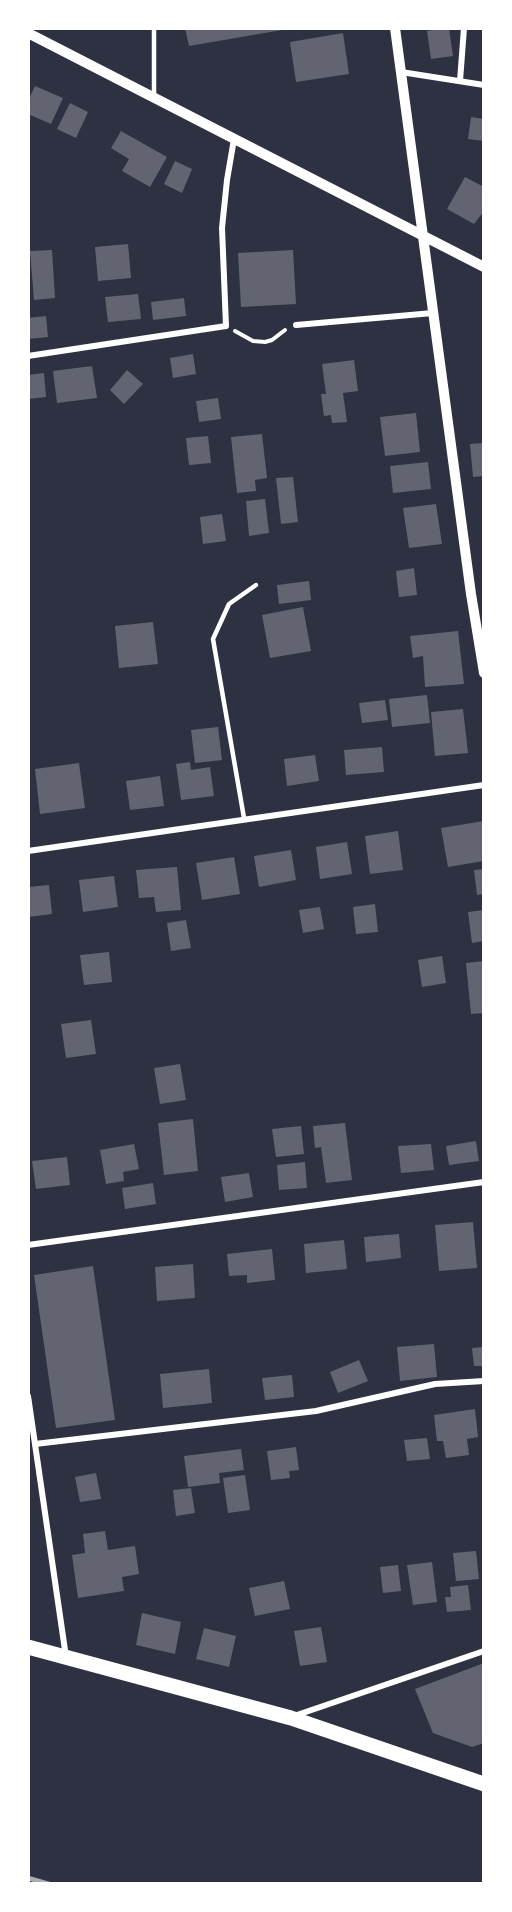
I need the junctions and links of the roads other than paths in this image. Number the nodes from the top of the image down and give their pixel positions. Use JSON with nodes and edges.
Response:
{"nodes":[{"id":1,"x":154,"y":28,"type":"edge"},
{"id":2,"x":395,"y":28,"type":"edge"},
{"id":3,"x":464,"y":28,"type":"edge"},
{"id":4,"x":28,"y":33,"type":"edge"},
{"id":5,"x":401,"y":72,"type":"junction"},
{"id":6,"x":460,"y":81,"type":"junction"},
{"id":7,"x":483,"y":85,"type":"edge"},
{"id":8,"x":154,"y":98,"type":"junction"},
{"id":9,"x":234,"y":139,"type":"junction"},
{"id":10,"x":423,"y":236,"type":"junction"},
{"id":11,"x":483,"y":267,"type":"edge"},
{"id":12,"x":433,"y":313,"type":"junction"},
{"id":13,"x":296,"y":325,"type":"road end"},
{"id":14,"x":28,"y":356,"type":"edge"},
{"id":15,"x":256,"y":585,"type":"dead end"},
{"id":16,"x":483,"y":673,"type":"edge"},
{"id":17,"x":483,"y":785,"type":"edge"},
{"id":18,"x":244,"y":818,"type":"junction"},
{"id":19,"x":28,"y":851,"type":"edge"},
{"id":20,"x":483,"y":1182,"type":"edge"},
{"id":21,"x":28,"y":1245,"type":"edge"},
{"id":22,"x":483,"y":1381,"type":"edge"},
{"id":23,"x":28,"y":1396,"type":"edge"},
{"id":24,"x":35,"y":1444,"type":"junction"},
{"id":25,"x":28,"y":1647,"type":"edge"},
{"id":26,"x":483,"y":1651,"type":"edge"},
{"id":27,"x":66,"y":1658,"type":"junction"},
{"id":28,"x":291,"y":1718,"type":"junction"},
{"id":29,"x":483,"y":1784,"type":"edge"}],
"edges":[{"from":1,"to":8,"type":"lane"},
{"from":2,"to":5,"type":"street"},
{"from":3,"to":6,"type":"street"},
{"from":4,"to":8,"type":"street"},
{"from":5,"to":6,"type":"street"},
{"from":5,"to":10,"type":"street"},
{"from":6,"to":7,"type":"street"},
{"from":8,"to":9,"type":"street"},
{"from":9,"to":10,"type":"street"},
{"from":9,"to":14,"type":"street"},
{"from":10,"to":11,"type":"street"},
{"from":10,"to":12,"type":"street"},
{"from":12,"to":13,"type":"street"},
{"from":12,"to":16,"type":"street"},
{"from":15,"to":18,"type":"lane"},
{"from":17,"to":18,"type":"street"},
{"from":18,"to":19,"type":"street"},
{"from":20,"to":21,"type":"street"},
{"from":22,"to":24,"type":"street"},
{"from":23,"to":24,"type":"street"},
{"from":24,"to":27,"type":"street"},
{"from":25,"to":27,"type":"main road"},
{"from":26,"to":28,"type":"street"},
{"from":27,"to":28,"type":"main road"},
{"from":28,"to":29,"type":"main road"}]}
